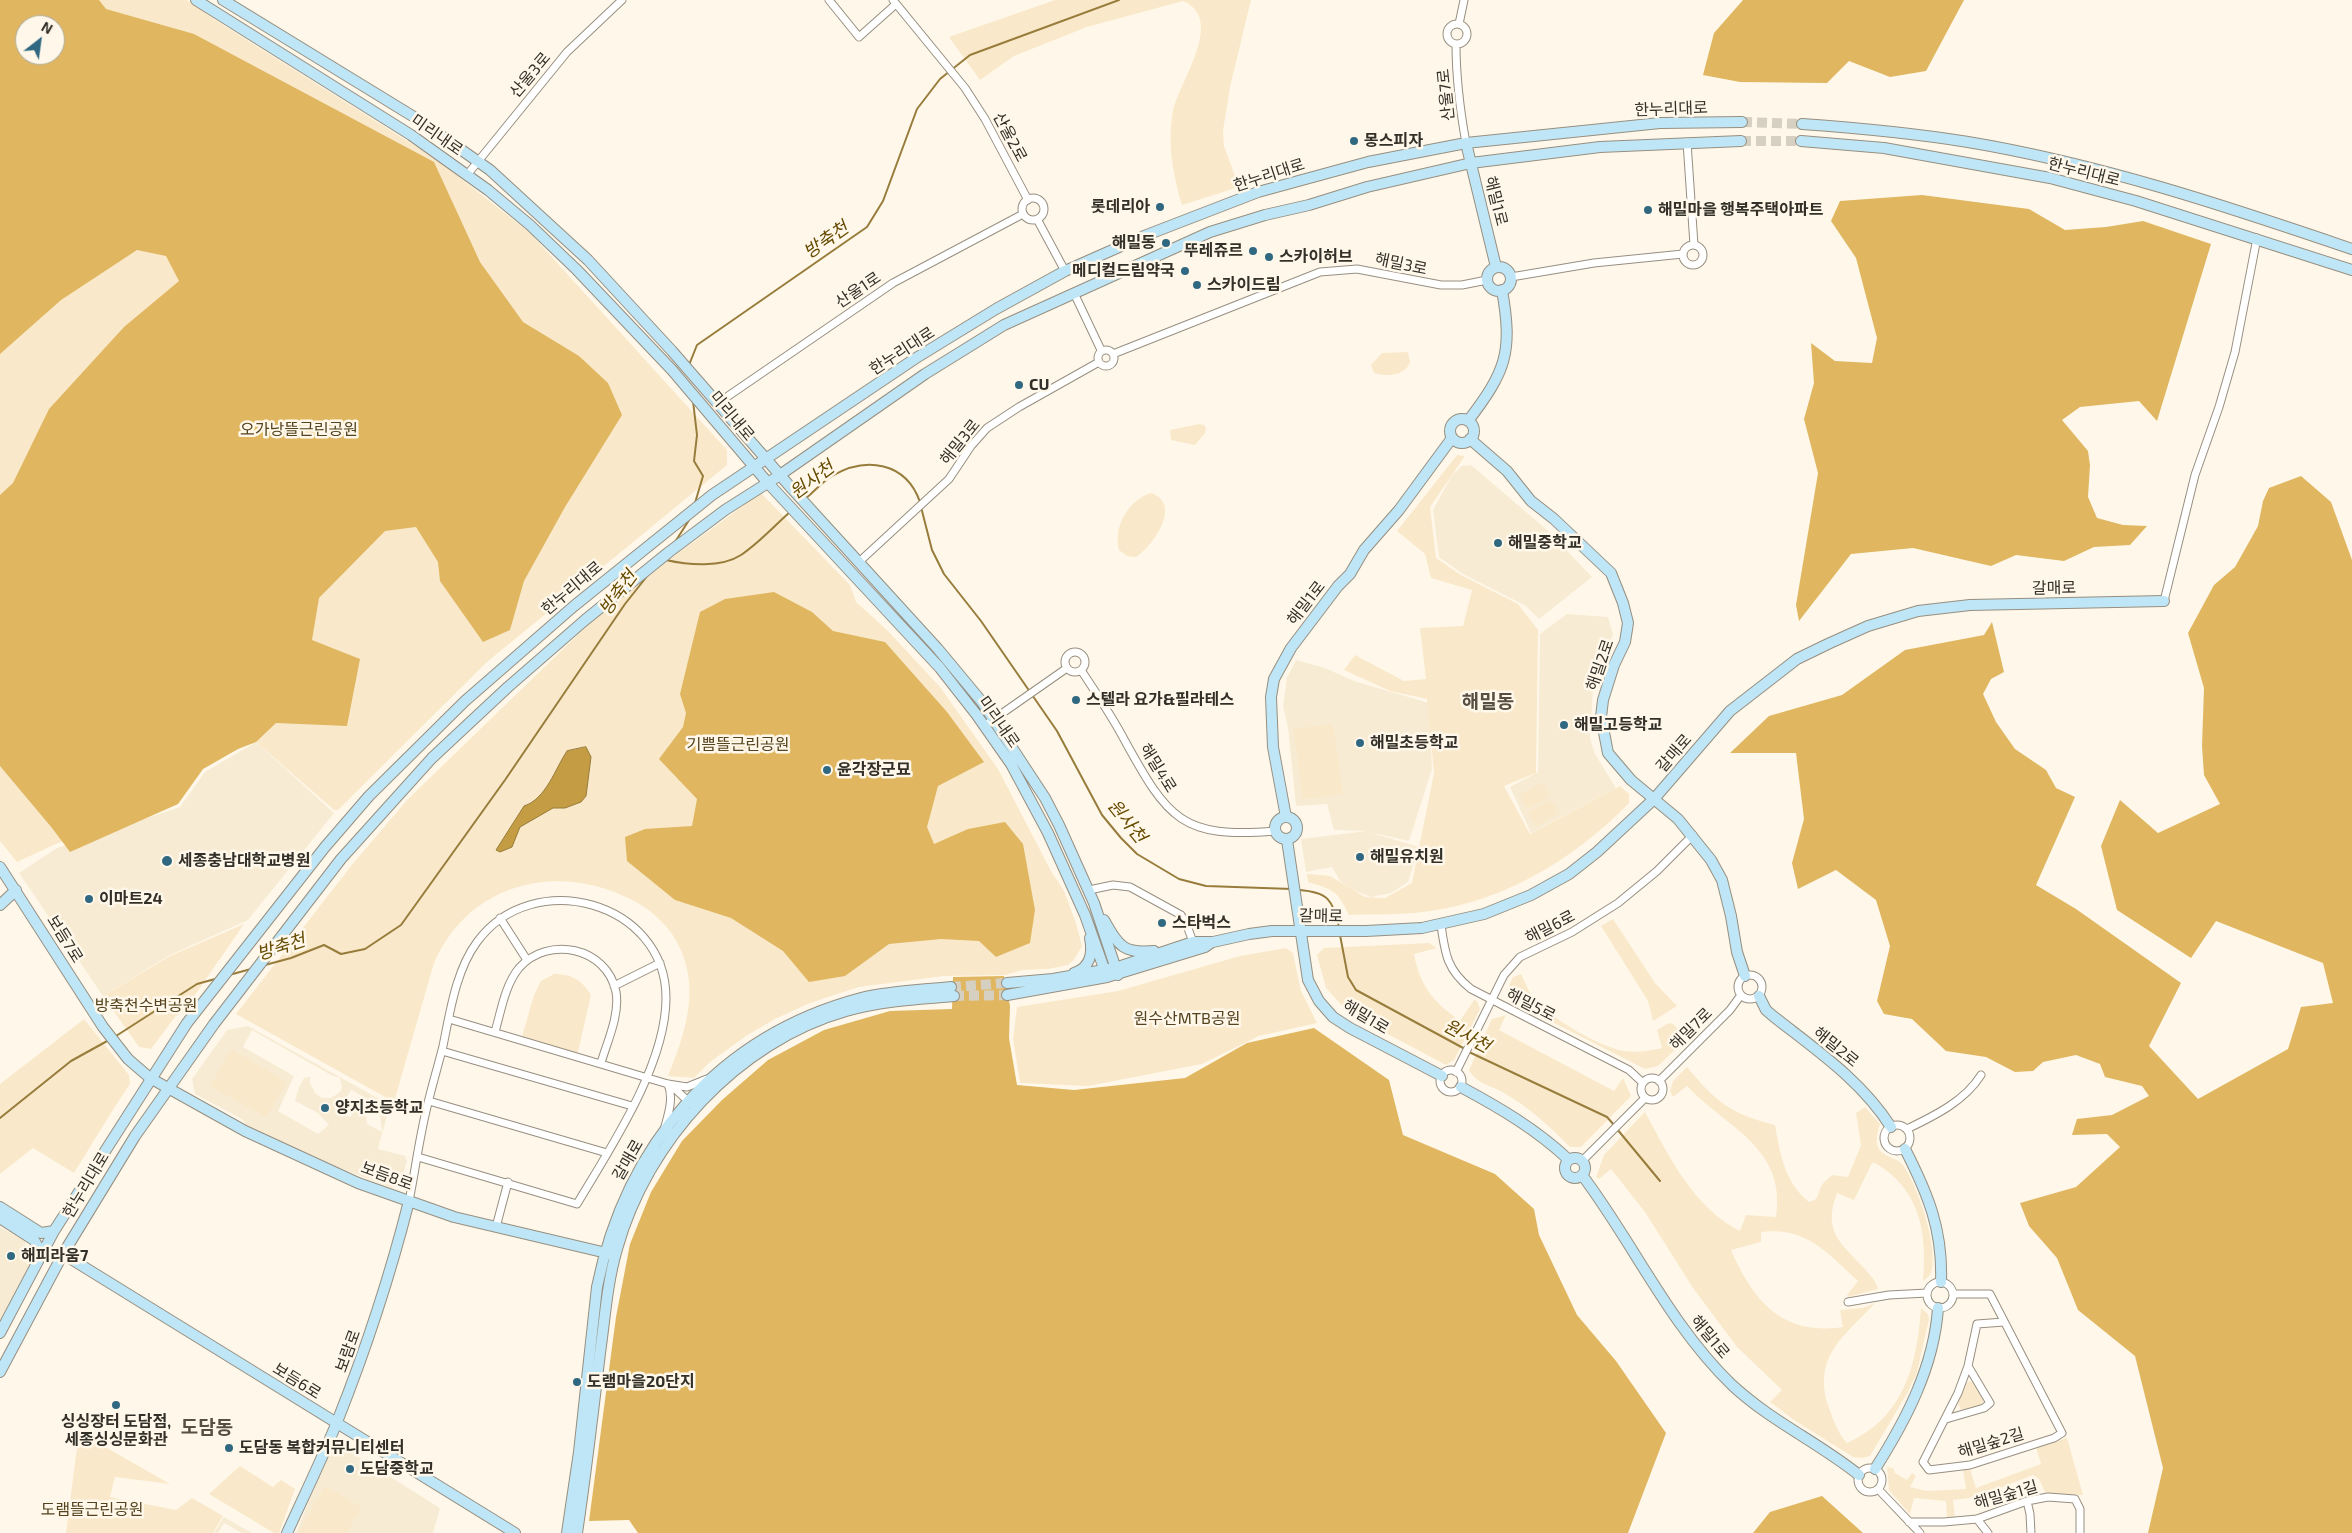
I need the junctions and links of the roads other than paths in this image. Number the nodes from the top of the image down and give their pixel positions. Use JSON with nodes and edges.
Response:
{"nodes":[{"id":1,"x":196,"y":0,"type":"edge"},
{"id":2,"x":223,"y":0,"type":"edge"},
{"id":3,"x":622,"y":0,"type":"edge"},
{"id":4,"x":829,"y":0,"type":"edge"},
{"id":5,"x":1464,"y":0,"type":"edge"},
{"id":6,"x":895,"y":2,"type":"edge"},
{"id":7,"x":1459,"y":24,"type":"junction"},
{"id":8,"x":1456,"y":44,"type":"junction"},
{"id":9,"x":1742,"y":122,"type":"tunnel mouth"},
{"id":10,"x":1802,"y":124,"type":"tunnel mouth"},
{"id":11,"x":1741,"y":141,"type":"tunnel mouth"},
{"id":12,"x":1801,"y":141,"type":"tunnel mouth"},
{"id":13,"x":1688,"y":142,"type":"junction"},
{"id":14,"x":1466,"y":143,"type":"junction"},
{"id":15,"x":477,"y":160,"type":"junction"},
{"id":16,"x":1471,"y":162,"type":"junction"},
{"id":17,"x":467,"y":175,"type":"junction"},
{"id":18,"x":1028,"y":200,"type":"junction"},
{"id":19,"x":1023,"y":214,"type":"junction"},
{"id":20,"x":1037,"y":219,"type":"junction"},
{"id":21,"x":2257,"y":238,"type":"junction"},
{"id":22,"x":1694,"y":245,"type":"junction"},
{"id":23,"x":2352,"y":249,"type":"edge"},
{"id":24,"x":1683,"y":254,"type":"junction"},
{"id":25,"x":1496,"y":267,"type":"junction"},
{"id":26,"x":2352,"y":270,"type":"edge"},
{"id":27,"x":1065,"y":271,"type":"junction"},
{"id":28,"x":1511,"y":276,"type":"junction"},
{"id":29,"x":1487,"y":280,"type":"junction"},
{"id":30,"x":1502,"y":290,"type":"junction"},
{"id":31,"x":1074,"y":293,"type":"junction"},
{"id":32,"x":1101,"y":350,"type":"junction"},
{"id":33,"x":1113,"y":354,"type":"junction"},
{"id":34,"x":1099,"y":362,"type":"junction"},
{"id":35,"x":718,"y":403,"type":"junction"},
{"id":36,"x":1468,"y":421,"type":"junction"},
{"id":37,"x":1452,"y":438,"type":"junction"},
{"id":38,"x":1470,"y":438,"type":"junction"},
{"id":39,"x":766,"y":459,"type":"junction"},
{"id":40,"x":755,"y":467,"type":"junction"},
{"id":41,"x":780,"y":475,"type":"junction"},
{"id":42,"x":768,"y":483,"type":"junction"},
{"id":43,"x":860,"y":561,"type":"junction"},
{"id":44,"x":2164,"y":601,"type":"joint"},
{"id":45,"x":1067,"y":668,"type":"junction"},
{"id":46,"x":1081,"y":670,"type":"junction"},
{"id":47,"x":994,"y":719,"type":"junction"},
{"id":48,"x":984,"y":726,"type":"junction"},
{"id":49,"x":1654,"y":799,"type":"junction"},
{"id":50,"x":1286,"y":817,"type":"junction"},
{"id":51,"x":1275,"y":832,"type":"junction"},
{"id":52,"x":1693,"y":835,"type":"junction"},
{"id":53,"x":1287,"y":840,"type":"junction"},
{"id":54,"x":0,"y":867,"type":"edge"},
{"id":55,"x":16,"y":890,"type":"junction"},
{"id":56,"x":1089,"y":890,"type":"junction"},
{"id":57,"x":1094,"y":902,"type":"junction"},
{"id":58,"x":0,"y":905,"type":"edge"},
{"id":59,"x":1085,"y":916,"type":"junction"},
{"id":60,"x":500,"y":918,"type":"junction"},
{"id":61,"x":1441,"y":924,"type":"junction"},
{"id":62,"x":1300,"y":930,"type":"junction"},
{"id":63,"x":1193,"y":942,"type":"junction"},
{"id":64,"x":1213,"y":942,"type":"junction"},
{"id":65,"x":1170,"y":950,"type":"junction"},
{"id":66,"x":527,"y":960,"type":"junction"},
{"id":67,"x":660,"y":963,"type":"junction"},
{"id":68,"x":1112,"y":973,"type":"junction"},
{"id":69,"x":1745,"y":976,"type":"junction"},
{"id":70,"x":1056,"y":978,"type":"junction"},
{"id":71,"x":1007,"y":983,"type":"tunnel mouth"},
{"id":72,"x":614,"y":986,"type":"junction"},
{"id":73,"x":1007,"y":995,"type":"tunnel mouth"},
{"id":74,"x":1741,"y":995,"type":"junction"},
{"id":75,"x":1759,"y":996,"type":"junction"},
{"id":76,"x":1492,"y":1000,"type":"junction"},
{"id":77,"x":449,"y":1019,"type":"junction"},
{"id":78,"x":495,"y":1032,"type":"junction"},
{"id":79,"x":442,"y":1051,"type":"junction"},
{"id":80,"x":601,"y":1063,"type":"junction"},
{"id":81,"x":1456,"y":1072,"type":"junction"},
{"id":82,"x":1981,"y":1075,"type":"dead end"},
{"id":83,"x":1442,"y":1076,"type":"junction"},
{"id":84,"x":648,"y":1077,"type":"junction"},
{"id":85,"x":712,"y":1077,"type":"junction"},
{"id":86,"x":150,"y":1078,"type":"junction"},
{"id":87,"x":1659,"y":1081,"type":"junction"},
{"id":88,"x":1643,"y":1083,"type":"junction"},
{"id":89,"x":668,"y":1084,"type":"junction"},
{"id":90,"x":165,"y":1087,"type":"junction"},
{"id":91,"x":1461,"y":1087,"type":"junction"},
{"id":92,"x":1645,"y":1098,"type":"junction"},
{"id":93,"x":688,"y":1100,"type":"junction"},
{"id":94,"x":429,"y":1102,"type":"junction"},
{"id":95,"x":632,"y":1106,"type":"junction"},
{"id":96,"x":696,"y":1109,"type":"junction"},
{"id":97,"x":1891,"y":1126,"type":"junction"},
{"id":98,"x":1907,"y":1129,"type":"junction"},
{"id":99,"x":663,"y":1131,"type":"junction"},
{"id":100,"x":1905,"y":1149,"type":"junction"},
{"id":101,"x":607,"y":1154,"type":"junction"},
{"id":102,"x":418,"y":1157,"type":"junction"},
{"id":103,"x":1569,"y":1160,"type":"junction"},
{"id":104,"x":1582,"y":1161,"type":"junction"},
{"id":105,"x":1582,"y":1175,"type":"junction"},
{"id":106,"x":508,"y":1182,"type":"junction"},
{"id":107,"x":409,"y":1201,"type":"junction"},
{"id":108,"x":0,"y":1207,"type":"edge"},
{"id":109,"x":0,"y":1218,"type":"edge"},
{"id":110,"x":496,"y":1227,"type":"junction"},
{"id":111,"x":54,"y":1230,"type":"junction"},
{"id":112,"x":41,"y":1252,"type":"junction"},
{"id":113,"x":63,"y":1254,"type":"junction"},
{"id":114,"x":610,"y":1254,"type":"junction"},
{"id":115,"x":1941,"y":1282,"type":"junction"},
{"id":116,"x":1926,"y":1294,"type":"junction"},
{"id":117,"x":1953,"y":1294,"type":"junction"},
{"id":118,"x":1848,"y":1302,"type":"dead end"},
{"id":119,"x":1938,"y":1308,"type":"junction"},
{"id":120,"x":2004,"y":1322,"type":"junction"},
{"id":121,"x":0,"y":1333,"type":"edge"},
{"id":122,"x":1968,"y":1366,"type":"junction"},
{"id":123,"x":0,"y":1372,"type":"edge"},
{"id":124,"x":1946,"y":1419,"type":"junction"},
{"id":125,"x":336,"y":1423,"type":"junction"},
{"id":126,"x":1875,"y":1469,"type":"junction"},
{"id":127,"x":1859,"y":1475,"type":"junction"},
{"id":128,"x":1878,"y":1489,"type":"junction"},
{"id":129,"x":2027,"y":1501,"type":"junction"},
{"id":130,"x":1977,"y":1518,"type":"junction"},
{"id":131,"x":1909,"y":1522,"type":"junction"},
{"id":132,"x":287,"y":1533,"type":"edge"},
{"id":133,"x":515,"y":1533,"type":"edge"},
{"id":134,"x":567,"y":1533,"type":"edge"},
{"id":135,"x":577,"y":1533,"type":"edge"},
{"id":136,"x":1920,"y":1533,"type":"edge"},
{"id":137,"x":1988,"y":1533,"type":"edge"},
{"id":138,"x":2031,"y":1533,"type":"edge"},
{"id":139,"x":2080,"y":1533,"type":"edge"}],
"edges":[{"from":1,"to":17,"type":"street","name":"미리내로"},
{"from":2,"to":15,"type":"street","name":"미리내로"},
{"from":3,"to":15,"type":"street","name":"산울3로"},
{"from":4,"to":6,"type":"street"},
{"from":5,"to":7,"type":"street"},
{"from":6,"to":18,"type":"street","name":"산울2로"},
{"from":7,"to":8,"type":"street"},
{"from":7,"to":8,"type":"street"},
{"from":8,"to":14,"type":"street","name":"산울7로"},
{"from":9,"to":14,"type":"street","name":"한누리대로"},
{"from":10,"to":23,"type":"street","name":"한누리대로"},
{"from":11,"to":13,"type":"street","name":"한누리대로"},
{"from":12,"to":21,"type":"street","name":"한누리대로"},
{"from":13,"to":16,"type":"street","name":"한누리대로"},
{"from":13,"to":22,"type":"street"},
{"from":14,"to":16,"type":"street","name":"해밀1로"},
{"from":14,"to":27,"type":"street","name":"한누리대로"},
{"from":15,"to":17,"type":"street","name":"산울3로"},
{"from":15,"to":35,"type":"street","name":"미리내로"},
{"from":16,"to":25,"type":"street","name":"해밀1로"},
{"from":16,"to":31,"type":"street","name":"한누리대로"},
{"from":17,"to":40,"type":"street","name":"미리내로"},
{"from":18,"to":19,"type":"street"},
{"from":18,"to":20,"type":"street"},
{"from":19,"to":20,"type":"street"},
{"from":19,"to":35,"type":"street","name":"산울1로"},
{"from":20,"to":27,"type":"street"},
{"from":21,"to":26,"type":"street","name":"한누리대로"},
{"from":21,"to":44,"type":"street"},
{"from":22,"to":24,"type":"street"},
{"from":22,"to":24,"type":"street"},
{"from":24,"to":28,"type":"street"},
{"from":25,"to":28,"type":"street"},
{"from":25,"to":29,"type":"street"},
{"from":27,"to":39,"type":"street","name":"한누리대로"},
{"from":28,"to":30,"type":"street"},
{"from":29,"to":30,"type":"street"},
{"from":29,"to":33,"type":"street","name":"해밀3로"},
{"from":30,"to":36,"type":"street"},
{"from":31,"to":32,"type":"street"},
{"from":31,"to":41,"type":"street","name":"한누리대로"},
{"from":32,"to":33,"type":"street"},
{"from":32,"to":34,"type":"street"},
{"from":33,"to":34,"type":"street"},
{"from":34,"to":43,"type":"street","name":"해밀3로"},
{"from":35,"to":39,"type":"street","name":"미리내로"},
{"from":36,"to":37,"type":"street"},
{"from":36,"to":38,"type":"street"},
{"from":37,"to":38,"type":"street"},
{"from":37,"to":50,"type":"street","name":"해밀1로"},
{"from":38,"to":49,"type":"street","name":"해밀2로"},
{"from":39,"to":40,"type":"street","name":"한누리대로"},
{"from":39,"to":41,"type":"street","name":"미리내로"},
{"from":40,"to":42,"type":"street","name":"미리내로"},
{"from":40,"to":86,"type":"street","name":"한누리대로"},
{"from":41,"to":42,"type":"street","name":"한누리대로"},
{"from":41,"to":43,"type":"street","name":"미리내로"},
{"from":42,"to":48,"type":"street","name":"미리내로"},
{"from":42,"to":90,"type":"street","name":"한누리대로"},
{"from":43,"to":47,"type":"street","name":"미리내로"},
{"from":44,"to":49,"type":"street","name":"갈매로"},
{"from":45,"to":46,"type":"street"},
{"from":45,"to":46,"type":"street"},
{"from":45,"to":47,"type":"street"},
{"from":46,"to":51,"type":"street","name":"해밀4로"},
{"from":47,"to":48,"type":"street"},
{"from":47,"to":56,"type":"street","name":"미리내로"},
{"from":48,"to":59,"type":"street","name":"미리내로"},
{"from":49,"to":52,"type":"street","name":"해밀2로"},
{"from":49,"to":61,"type":"street","name":"갈매로"},
{"from":50,"to":51,"type":"street"},
{"from":50,"to":53,"type":"street"},
{"from":51,"to":53,"type":"street"},
{"from":52,"to":69,"type":"street","name":"해밀2로"},
{"from":52,"to":76,"type":"street","name":"해밀6로"},
{"from":53,"to":62,"type":"street","name":"해밀1로"},
{"from":54,"to":55,"type":"street","name":"보듬7로"},
{"from":55,"to":58,"type":"street"},
{"from":55,"to":86,"type":"street","name":"보듬7로"},
{"from":56,"to":57,"type":"street","name":"미리내로"},
{"from":56,"to":63,"type":"street"},
{"from":57,"to":65,"type":"street"},
{"from":57,"to":68,"type":"street","name":"미리내로"},
{"from":59,"to":68,"type":"street","name":"미리내로"},
{"from":59,"to":70,"type":"street"},
{"from":60,"to":66,"type":"street"},
{"from":60,"to":67,"type":"street"},
{"from":60,"to":77,"type":"street"},
{"from":61,"to":62,"type":"street","name":"갈매로"},
{"from":61,"to":76,"type":"street","name":"해밀5로"},
{"from":62,"to":64,"type":"street","name":"갈매로"},
{"from":62,"to":83,"type":"street","name":"해밀1로"},
{"from":63,"to":64,"type":"street","name":"갈매로"},
{"from":63,"to":65,"type":"street","name":"갈매로"},
{"from":64,"to":68,"type":"street","name":"갈매로"},
{"from":65,"to":68,"type":"street","name":"갈매로"},
{"from":66,"to":72,"type":"street"},
{"from":66,"to":78,"type":"street"},
{"from":67,"to":72,"type":"street"},
{"from":67,"to":84,"type":"street"},
{"from":68,"to":70,"type":"street","name":"갈매로"},
{"from":68,"to":73,"type":"street","name":"갈매로"},
{"from":69,"to":74,"type":"street"},
{"from":69,"to":75,"type":"street"},
{"from":70,"to":71,"type":"street","name":"갈매로"},
{"from":72,"to":80,"type":"street"},
{"from":74,"to":75,"type":"street"},
{"from":74,"to":87,"type":"street","name":"해밀7로"},
{"from":75,"to":97,"type":"street","name":"해밀2로"},
{"from":76,"to":81,"type":"street","name":"해밀6로"},
{"from":76,"to":88,"type":"street","name":"해밀5로"},
{"from":77,"to":78,"type":"street"},
{"from":77,"to":79,"type":"street"},
{"from":78,"to":80,"type":"street"},
{"from":79,"to":94,"type":"street"},
{"from":79,"to":95,"type":"street"},
{"from":80,"to":84,"type":"street"},
{"from":81,"to":83,"type":"street"},
{"from":81,"to":91,"type":"street"},
{"from":82,"to":98,"type":"street"},
{"from":83,"to":91,"type":"street"},
{"from":84,"to":89,"type":"street"},
{"from":84,"to":95,"type":"street"},
{"from":85,"to":89,"type":"street"},
{"from":85,"to":93,"type":"street","name":"갈매로"},
{"from":85,"to":96,"type":"street","name":"갈매로"},
{"from":86,"to":90,"type":"street"},
{"from":86,"to":111,"type":"street","name":"한누리대로"},
{"from":87,"to":88,"type":"street"},
{"from":87,"to":92,"type":"street"},
{"from":88,"to":92,"type":"street"},
{"from":89,"to":93,"type":"street"},
{"from":89,"to":99,"type":"street"},
{"from":90,"to":107,"type":"street","name":"보듬8로"},
{"from":90,"to":113,"type":"street","name":"한누리대로"},
{"from":91,"to":103,"type":"street"},
{"from":92,"to":104,"type":"street"},
{"from":93,"to":96,"type":"street"},
{"from":93,"to":99,"type":"street","name":"갈매로"},
{"from":94,"to":101,"type":"street"},
{"from":94,"to":102,"type":"street"},
{"from":95,"to":101,"type":"street"},
{"from":96,"to":114,"type":"street","name":"갈매로"},
{"from":97,"to":98,"type":"street"},
{"from":97,"to":100,"type":"street"},
{"from":98,"to":100,"type":"street"},
{"from":99,"to":114,"type":"street","name":"갈매로"},
{"from":100,"to":115,"type":"street"},
{"from":101,"to":106,"type":"street"},
{"from":102,"to":106,"type":"street"},
{"from":102,"to":107,"type":"street"},
{"from":103,"to":104,"type":"street"},
{"from":103,"to":105,"type":"street"},
{"from":104,"to":105,"type":"street"},
{"from":105,"to":127,"type":"street","name":"해밀1로"},
{"from":106,"to":110,"type":"street"},
{"from":107,"to":110,"type":"street","name":"보듬8로"},
{"from":107,"to":125,"type":"street","name":"보람로"},
{"from":108,"to":111,"type":"street"},
{"from":109,"to":112,"type":"street"},
{"from":110,"to":114,"type":"street","name":"보듬8로"},
{"from":111,"to":112,"type":"street","name":"한누리대로"},
{"from":112,"to":121,"type":"street","name":"한누리대로"},
{"from":113,"to":123,"type":"street","name":"한누리대로"},
{"from":113,"to":125,"type":"street","name":"보듬6로"},
{"from":114,"to":134,"type":"street","name":"갈매로"},
{"from":114,"to":135,"type":"street","name":"갈매로"},
{"from":115,"to":116,"type":"street"},
{"from":115,"to":117,"type":"street"},
{"from":116,"to":118,"type":"street"},
{"from":116,"to":119,"type":"street"},
{"from":117,"to":119,"type":"street"},
{"from":117,"to":120,"type":"street","name":"해밀숲2길"},
{"from":119,"to":126,"type":"street"},
{"from":120,"to":122,"type":"street","name":"해밀숲2길"},
{"from":120,"to":124,"type":"street","name":"해밀숲2길"},
{"from":122,"to":124,"type":"street","name":"해밀숲2길"},
{"from":122,"to":124,"type":"street"},
{"from":125,"to":132,"type":"street","name":"보람로"},
{"from":125,"to":133,"type":"street","name":"보듬6로"},
{"from":126,"to":127,"type":"street"},
{"from":126,"to":128,"type":"street"},
{"from":127,"to":128,"type":"street"},
{"from":128,"to":131,"type":"street"},
{"from":129,"to":130,"type":"street","name":"해밀숲1길"},
{"from":129,"to":138,"type":"street"},
{"from":129,"to":139,"type":"street","name":"해밀숲1길"},
{"from":130,"to":131,"type":"street","name":"해밀숲1길"},
{"from":130,"to":137,"type":"street"},
{"from":131,"to":136,"type":"street"}]}
